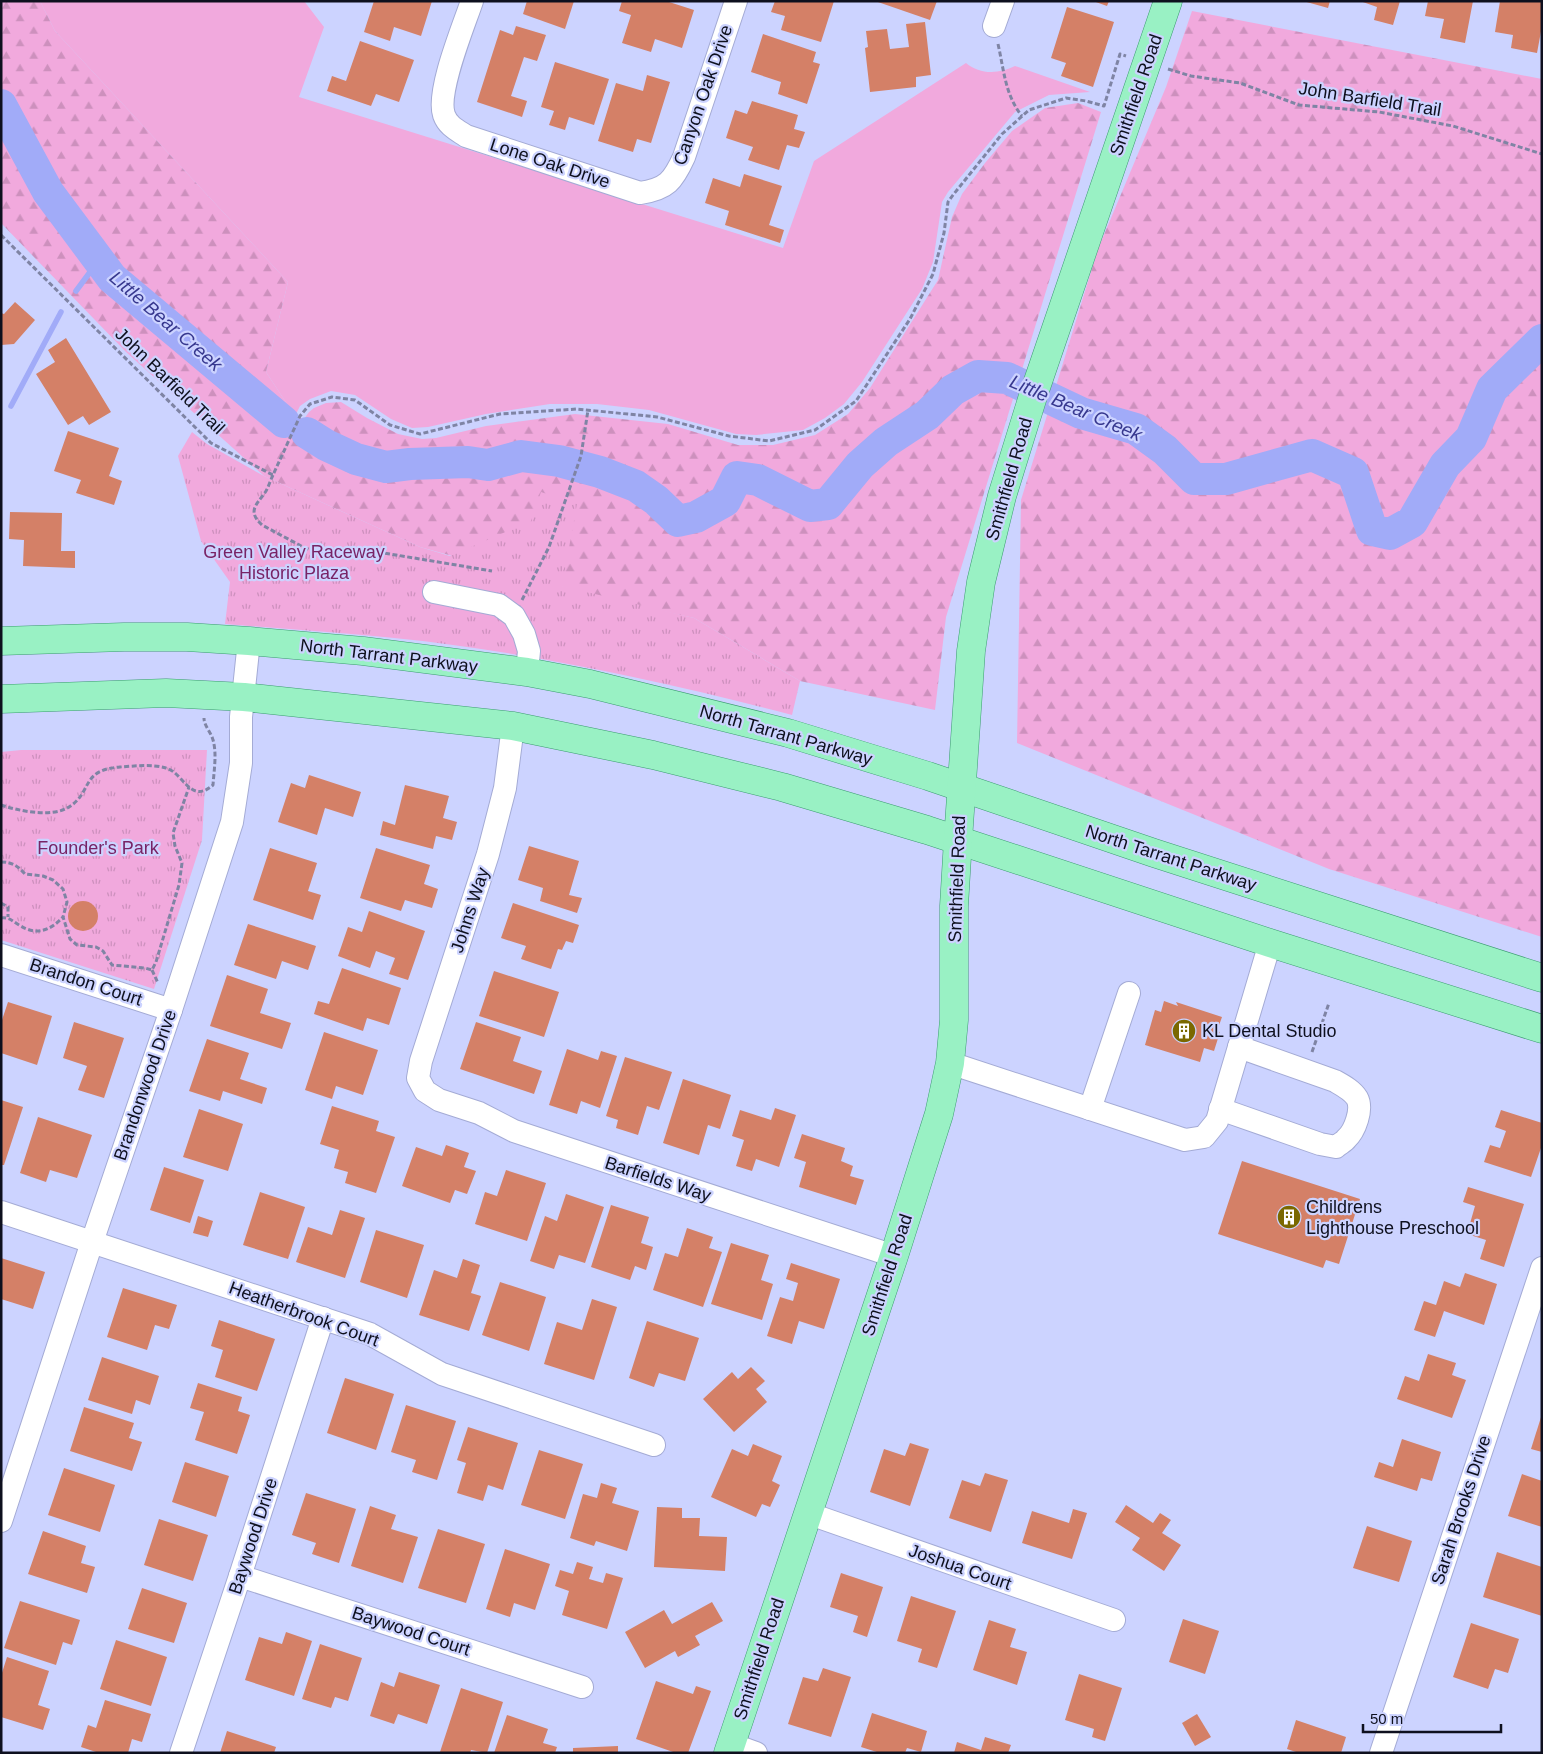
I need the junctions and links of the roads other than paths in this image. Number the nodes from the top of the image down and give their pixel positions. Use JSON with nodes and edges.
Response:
{"nodes":[{"id":1,"x":472,"y":1,"type":"edge"},
{"id":2,"x":736,"y":1,"type":"edge"},
{"id":3,"x":1003,"y":1,"type":"edge"},
{"id":4,"x":1168,"y":1,"type":"edge"},
{"id":5,"x":994,"y":26,"type":"road end"},
{"id":6,"x":665,"y":186,"type":"joint"},
{"id":7,"x":434,"y":592,"type":"dead end"},
{"id":8,"x":249,"y":640,"type":"junction"},
{"id":9,"x":1,"y":641,"type":"edge"},
{"id":10,"x":527,"y":672,"type":"junction"},
{"id":11,"x":244,"y":697,"type":"junction"},
{"id":12,"x":1,"y":698,"type":"edge"},
{"id":13,"x":513,"y":726,"type":"junction"},
{"id":14,"x":962,"y":787,"type":"junction"},
{"id":15,"x":958,"y":840,"type":"junction"},
{"id":16,"x":1270,"y":943,"type":"junction"},
{"id":17,"x":1,"y":955,"type":"edge"},
{"id":18,"x":1542,"y":978,"type":"edge"},
{"id":19,"x":1129,"y":993,"type":"dead end"},
{"id":20,"x":171,"y":1010,"type":"junction"},
{"id":21,"x":1542,"y":1029,"type":"edge"},
{"id":22,"x":1239,"y":1047,"type":"junction"},
{"id":23,"x":950,"y":1064,"type":"junction"},
{"id":24,"x":425,"y":1091,"type":"joint"},
{"id":25,"x":1090,"y":1109,"type":"junction"},
{"id":26,"x":1220,"y":1109,"type":"junction"},
{"id":27,"x":1,"y":1212,"type":"edge"},
{"id":28,"x":92,"y":1242,"type":"junction"},
{"id":29,"x":894,"y":1256,"type":"junction"},
{"id":30,"x":1542,"y":1268,"type":"edge"},
{"id":31,"x":323,"y":1318,"type":"junction"},
{"id":32,"x":654,"y":1445,"type":"dead end"},
{"id":33,"x":9,"y":1470,"type":"edge"},
{"id":34,"x":807,"y":1513,"type":"junction"},
{"id":35,"x":1,"y":1521,"type":"edge"},
{"id":36,"x":240,"y":1576,"type":"junction"},
{"id":37,"x":1114,"y":1620,"type":"dead end"},
{"id":38,"x":582,"y":1687,"type":"dead end"},
{"id":39,"x":730,"y":1748,"type":"edge"},
{"id":40,"x":181,"y":1753,"type":"edge"},
{"id":41,"x":756,"y":1753,"type":"edge"},
{"id":42,"x":1381,"y":1753,"type":"edge"}],
"edges":[{"from":1,"to":6,"type":"street","name":"Lone Oak Drive"},
{"from":2,"to":6,"type":"street","name":"Canyon Oak Drive"},
{"from":3,"to":5,"type":"street"},
{"from":4,"to":14,"type":"main road","name":"Smithfield Road"},
{"from":7,"to":10,"type":"street"},
{"from":8,"to":9,"type":"main road","name":"North Tarrant Parkway"},
{"from":8,"to":10,"type":"main road","name":"North Tarrant Parkway"},
{"from":8,"to":11,"type":"street","name":"Brandonwood Drive"},
{"from":10,"to":14,"type":"main road","name":"North Tarrant Parkway"},
{"from":11,"to":12,"type":"main road"},
{"from":11,"to":13,"type":"main road"},
{"from":11,"to":20,"type":"street","name":"Brandonwood Drive"},
{"from":13,"to":15,"type":"main road"},
{"from":13,"to":24,"type":"street","name":"Johns Way"},
{"from":14,"to":15,"type":"main road","name":"Smithfield Road"},
{"from":14,"to":18,"type":"main road","name":"North Tarrant Parkway"},
{"from":15,"to":16,"type":"main road"},
{"from":15,"to":23,"type":"main road","name":"Smithfield Road"},
{"from":16,"to":21,"type":"main road"},
{"from":16,"to":22,"type":"street"},
{"from":17,"to":20,"type":"street","name":"Brandon Court"},
{"from":19,"to":25,"type":"street"},
{"from":20,"to":28,"type":"street","name":"Brandonwood Drive"},
{"from":22,"to":26,"type":"street"},
{"from":22,"to":26,"type":"street"},
{"from":23,"to":25,"type":"street"},
{"from":23,"to":29,"type":"main road","name":"Smithfield Road"},
{"from":24,"to":29,"type":"street","name":"Barfields Way"},
{"from":25,"to":26,"type":"street"},
{"from":27,"to":28,"type":"street","name":"Heatherbrook Court"},
{"from":28,"to":31,"type":"street","name":"Heatherbrook Court"},
{"from":28,"to":33,"type":"street","name":"Brandonwood Drive"},
{"from":29,"to":34,"type":"main road","name":"Smithfield Road"},
{"from":30,"to":42,"type":"street","name":"Sarah Brooks Drive"},
{"from":31,"to":32,"type":"street","name":"Heatherbrook Court"},
{"from":31,"to":36,"type":"street","name":"Baywood Drive"},
{"from":33,"to":35,"type":"street","name":"Brandonwood Drive"},
{"from":34,"to":37,"type":"street","name":"Joshua Court"},
{"from":34,"to":39,"type":"main road","name":"Smithfield Road"},
{"from":36,"to":38,"type":"street","name":"Baywood Court"},
{"from":36,"to":40,"type":"street","name":"Baywood Drive"},
{"from":39,"to":41,"type":"street"}]}
